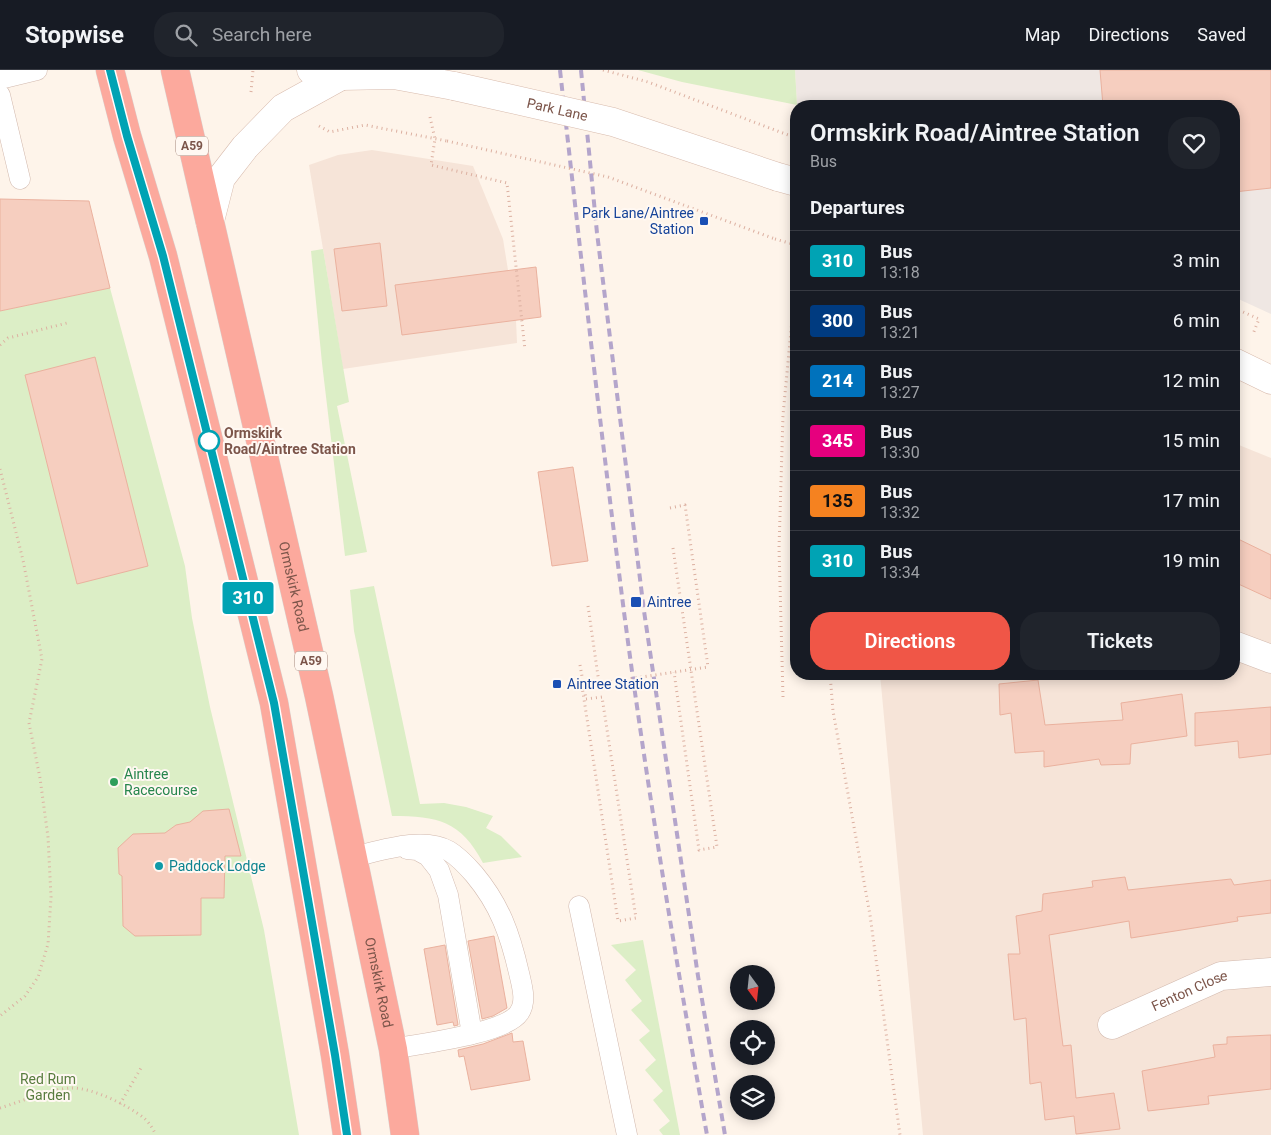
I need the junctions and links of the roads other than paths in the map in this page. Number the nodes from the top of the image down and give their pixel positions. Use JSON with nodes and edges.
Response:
{"nodes":[{"id":1,"x":37,"y":70,"type":"edge"},
{"id":2,"x":110,"y":70,"type":"edge"},
{"id":3,"x":175,"y":70,"type":"edge"},
{"id":4,"x":311,"y":70,"type":"edge"},
{"id":5,"x":341,"y":76,"type":"junction"},
{"id":6,"x":0,"y":79,"type":"edge"},
{"id":7,"x":0,"y":95,"type":"edge"},
{"id":8,"x":20,"y":179,"type":"dead end"},
{"id":9,"x":787,"y":179,"type":"edge"},
{"id":10,"x":210,"y":222,"type":"junction"},
{"id":11,"x":1240,"y":365,"type":"edge"},
{"id":12,"x":1271,"y":380,"type":"edge"},
{"id":13,"x":1240,"y":647,"type":"edge"},
{"id":14,"x":1271,"y":659,"type":"edge"},
{"id":15,"x":398,"y":847,"type":"junction"},
{"id":16,"x":353,"y":857,"type":"junction"},
{"id":17,"x":578,"y":906,"type":"dead end"},
{"id":18,"x":1271,"y":972,"type":"edge"},
{"id":19,"x":1112,"y":1025,"type":"dead end"},
{"id":20,"x":472,"y":1034,"type":"junction"},
{"id":21,"x":393,"y":1049,"type":"junction"},
{"id":22,"x":400,"y":1104,"type":"junction"},
{"id":23,"x":347,"y":1135,"type":"edge"},
{"id":24,"x":405,"y":1135,"type":"edge"},
{"id":25,"x":414,"y":1135,"type":"edge"},
{"id":26,"x":627,"y":1135,"type":"edge"}],
"edges":[{"from":1,"to":6,"type":"lane"},
{"from":2,"to":23,"type":"highway"},
{"from":3,"to":10,"type":"highway","name":"Ormskirk Road","number":"A59"},
{"from":4,"to":5,"type":"street","name":"Park Lane"},
{"from":5,"to":9,"type":"street","name":"Park Lane","bridge":true},
{"from":5,"to":10,"type":"street"},
{"from":7,"to":8,"type":"lane"},
{"from":10,"to":16,"type":"highway","name":"Ormskirk Road","number":"A59"},
{"from":11,"to":12,"type":"street"},
{"from":13,"to":14,"type":"street"},
{"from":15,"to":16,"type":"lane"},
{"from":15,"to":20,"type":"lane"},
{"from":15,"to":20,"type":"lane"},
{"from":16,"to":21,"type":"highway","name":"Ormskirk Road","number":"A59"},
{"from":17,"to":26,"type":"lane"},
{"from":18,"to":19,"type":"street","name":"Fenton Close"},
{"from":20,"to":21,"type":"lane"},
{"from":21,"to":22,"type":"highway","name":"Ormskirk Road","number":"A59"},
{"from":22,"to":24,"type":"highway","name":"Ormskirk Road","number":"A59"},
{"from":22,"to":25,"type":"lane"}]}
